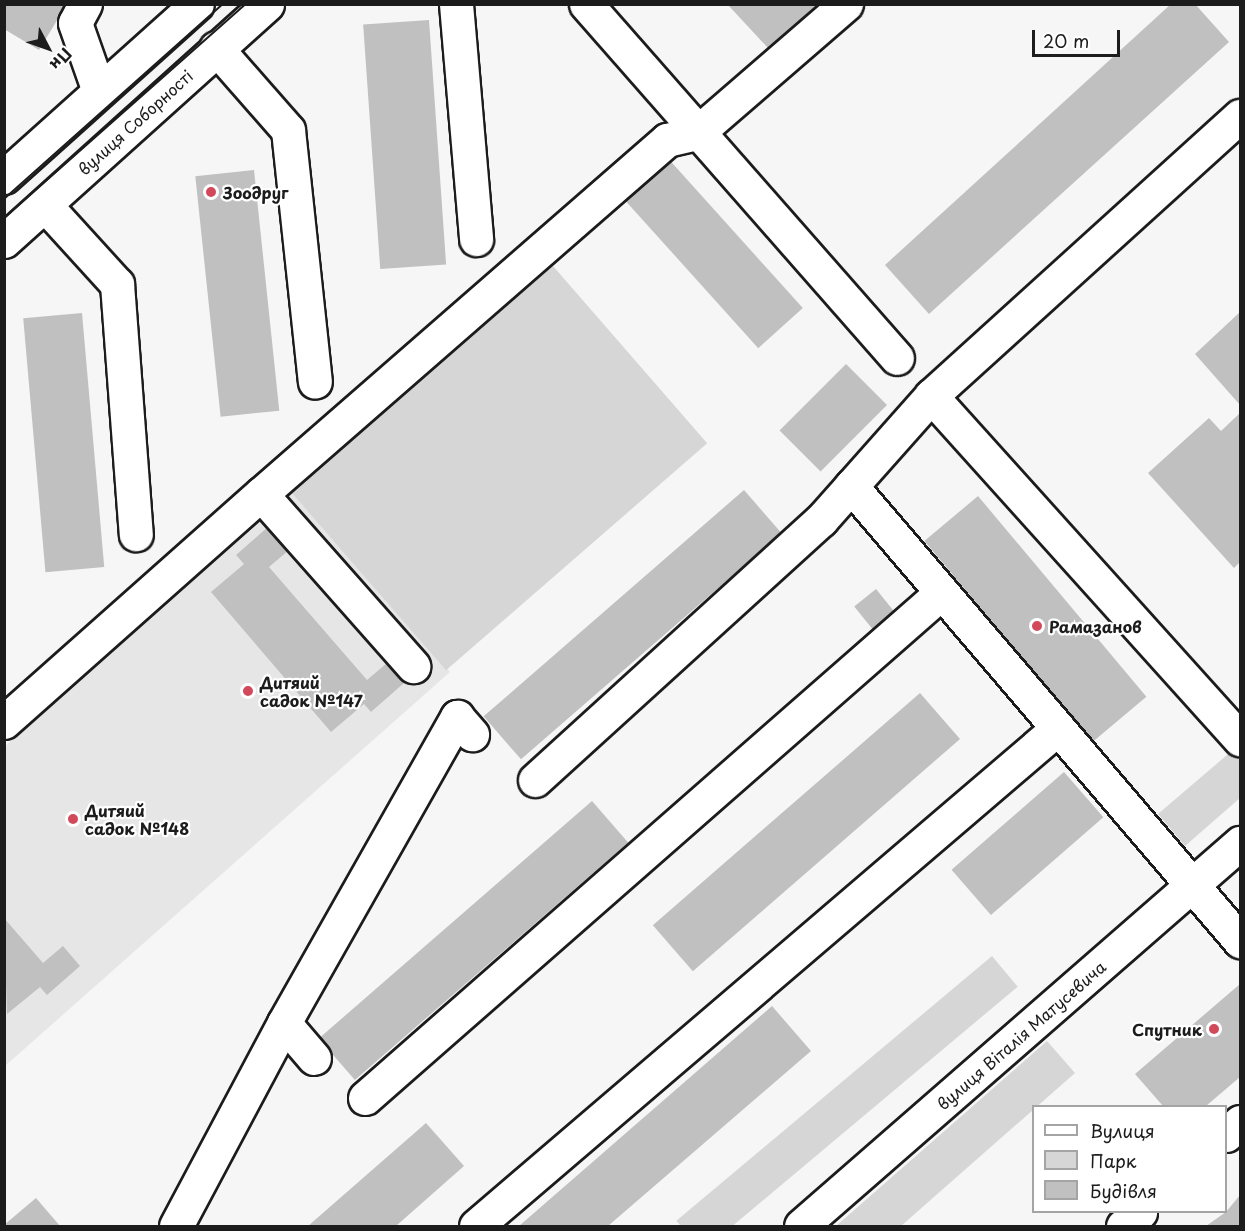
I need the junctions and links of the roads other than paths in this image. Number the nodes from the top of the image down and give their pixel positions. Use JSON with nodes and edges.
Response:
{"nodes":[{"id":1,"x":85,"y":4,"type":"edge"},
{"id":2,"x":197,"y":4,"type":"edge"},
{"id":3,"x":267,"y":4,"type":"edge"},
{"id":4,"x":456,"y":4,"type":"edge"},
{"id":5,"x":586,"y":4,"type":"edge"},
{"id":6,"x":846,"y":4,"type":"edge"},
{"id":7,"x":216,"y":48,"type":"junction"},
{"id":8,"x":99,"y":92,"type":"junction"},
{"id":9,"x":1240,"y":116,"type":"edge"},
{"id":10,"x":697,"y":133,"type":"junction"},
{"id":11,"x":4,"y":177,"type":"edge"},
{"id":12,"x":45,"y":205,"type":"junction"},
{"id":13,"x":476,"y":239,"type":"dead end"},
{"id":14,"x":4,"y":241,"type":"edge"},
{"id":15,"x":897,"y":358,"type":"dead end"},
{"id":16,"x":315,"y":382,"type":"dead end"},
{"id":17,"x":931,"y":396,"type":"junction"},
{"id":18,"x":851,"y":486,"type":"junction"},
{"id":19,"x":261,"y":494,"type":"junction"},
{"id":20,"x":135,"y":534,"type":"dead end"},
{"id":21,"x":942,"y":592,"type":"junction"},
{"id":22,"x":413,"y":666,"type":"dead end"},
{"id":23,"x":4,"y":722,"type":"edge"},
{"id":24,"x":1058,"y":728,"type":"junction"},
{"id":25,"x":472,"y":734,"type":"dead end"},
{"id":26,"x":1240,"y":739,"type":"edge"},
{"id":27,"x":535,"y":780,"type":"dead end"},
{"id":28,"x":1240,"y":843,"type":"edge"},
{"id":29,"x":1192,"y":885,"type":"junction"},
{"id":30,"x":1240,"y":941,"type":"edge"},
{"id":31,"x":284,"y":1023,"type":"junction"},
{"id":32,"x":315,"y":1058,"type":"dead end"},
{"id":33,"x":365,"y":1098,"type":"dead end"},
{"id":34,"x":1240,"y":1122,"type":"edge"},
{"id":35,"x":1227,"y":1134,"type":"edge"},
{"id":36,"x":1139,"y":1213,"type":"edge"},
{"id":37,"x":176,"y":1227,"type":"edge"},
{"id":38,"x":476,"y":1227,"type":"edge"},
{"id":39,"x":801,"y":1227,"type":"edge"},
{"id":40,"x":1123,"y":1227,"type":"edge"}],
"edges":[{"from":1,"to":8,"type":"main road"},
{"from":2,"to":8,"type":"main road"},
{"from":3,"to":7,"type":"main road","name":"вулиця Соборності"},
{"from":4,"to":13,"type":"main road"},
{"from":5,"to":10,"type":"main road"},
{"from":6,"to":10,"type":"main road"},
{"from":7,"to":12,"type":"main road","name":"вулиця Соборності"},
{"from":7,"to":16,"type":"main road"},
{"from":8,"to":11,"type":"main road"},
{"from":9,"to":17,"type":"main road"},
{"from":10,"to":15,"type":"main road"},
{"from":10,"to":19,"type":"main road"},
{"from":12,"to":14,"type":"main road","name":"вулиця Соборності"},
{"from":12,"to":20,"type":"main road"},
{"from":17,"to":18,"type":"main road"},
{"from":17,"to":26,"type":"main road"},
{"from":18,"to":21,"type":"main road"},
{"from":18,"to":27,"type":"main road"},
{"from":19,"to":22,"type":"main road"},
{"from":19,"to":23,"type":"main road"},
{"from":21,"to":24,"type":"main road"},
{"from":21,"to":33,"type":"main road"},
{"from":24,"to":29,"type":"main road"},
{"from":24,"to":38,"type":"main road"},
{"from":25,"to":31,"type":"main road"},
{"from":28,"to":29,"type":"main road","name":"вулиця Віталія Матусевича"},
{"from":29,"to":30,"type":"main road"},
{"from":29,"to":39,"type":"main road","name":"вулиця Віталія Матусевича"},
{"from":31,"to":32,"type":"main road"},
{"from":31,"to":37,"type":"main road"},
{"from":34,"to":35,"type":"main road"},
{"from":36,"to":40,"type":"main road"}]}
